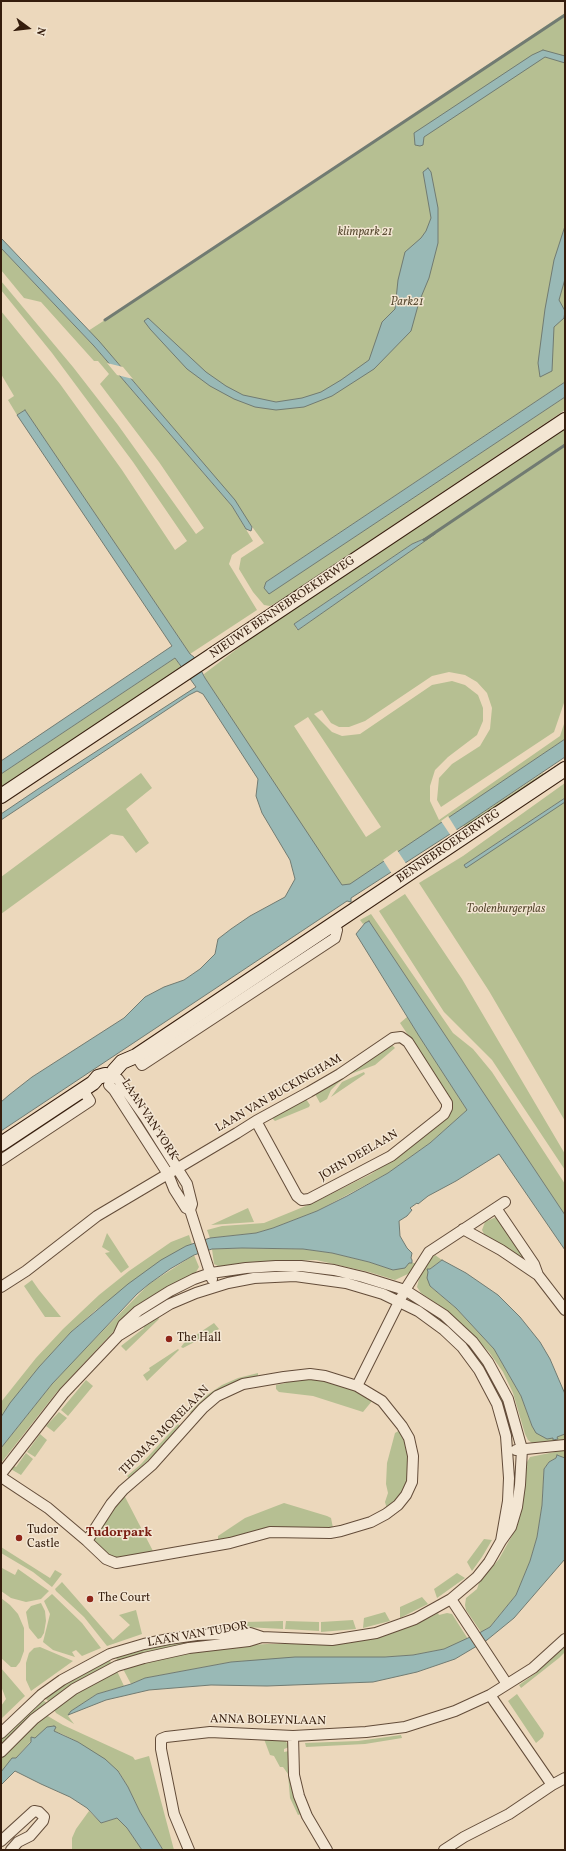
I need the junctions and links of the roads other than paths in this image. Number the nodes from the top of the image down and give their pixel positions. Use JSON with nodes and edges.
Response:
{"nodes":[{"id":1,"x":565,"y":420,"type":"edge"},
{"id":2,"x":565,"y":770,"type":"edge"},
{"id":3,"x":1,"y":796,"type":"edge"},
{"id":4,"x":402,"y":1037,"type":"joint"},
{"id":5,"x":113,"y":1080,"type":"junction"},
{"id":6,"x":88,"y":1086,"type":"junction"},
{"id":7,"x":256,"y":1121,"type":"junction"},
{"id":8,"x":1,"y":1144,"type":"edge"},
{"id":9,"x":1,"y":1160,"type":"edge"},
{"id":10,"x":178,"y":1168,"type":"junction"},
{"id":11,"x":168,"y":1174,"type":"junction"},
{"id":12,"x":505,"y":1202,"type":"dead end"},
{"id":13,"x":496,"y":1208,"type":"junction"},
{"id":14,"x":190,"y":1210,"type":"junction"},
{"id":15,"x":463,"y":1229,"type":"junction"},
{"id":16,"x":211,"y":1273,"type":"junction"},
{"id":17,"x":538,"y":1275,"type":"junction"},
{"id":18,"x":214,"y":1286,"type":"junction"},
{"id":19,"x":1,"y":1287,"type":"edge"},
{"id":20,"x":405,"y":1290,"type":"junction"},
{"id":21,"x":399,"y":1302,"type":"junction"},
{"id":22,"x":565,"y":1310,"type":"edge"},
{"id":23,"x":118,"y":1336,"type":"junction"},
{"id":24,"x":357,"y":1386,"type":"junction"},
{"id":25,"x":565,"y":1445,"type":"edge"},
{"id":26,"x":522,"y":1449,"type":"junction"},
{"id":27,"x":508,"y":1451,"type":"junction"},
{"id":28,"x":1,"y":1474,"type":"edge"},
{"id":29,"x":1,"y":1477,"type":"edge"},
{"id":30,"x":87,"y":1540,"type":"junction"},
{"id":31,"x":501,"y":1540,"type":"junction"},
{"id":32,"x":451,"y":1599,"type":"junction"},
{"id":33,"x":262,"y":1637,"type":"junction"},
{"id":34,"x":565,"y":1638,"type":"edge"},
{"id":35,"x":110,"y":1654,"type":"junction"},
{"id":36,"x":117,"y":1666,"type":"junction"},
{"id":37,"x":507,"y":1684,"type":"junction"},
{"id":38,"x":490,"y":1695,"type":"junction"},
{"id":39,"x":1,"y":1733,"type":"edge"},
{"id":40,"x":292,"y":1736,"type":"junction"},
{"id":41,"x":1,"y":1752,"type":"edge"},
{"id":42,"x":565,"y":1778,"type":"edge"},
{"id":43,"x":552,"y":1785,"type":"junction"},
{"id":44,"x":1,"y":1841,"type":"edge"},
{"id":45,"x":11,"y":1850,"type":"edge"},
{"id":46,"x":189,"y":1850,"type":"edge"},
{"id":47,"x":327,"y":1850,"type":"edge"},
{"id":48,"x":444,"y":1850,"type":"edge"}],
"edges":[{"from":1,"to":3,"type":"main road","name":"NIEUWE BENNEBROEKERWEG"},
{"from":2,"to":5,"type":"main road","name":"BENNEBROEKERWEG"},
{"from":4,"to":7,"type":"street","name":"LAAN VAN BUCKINGHAM"},
{"from":4,"to":7,"type":"street","name":"JOHN DEELAAN"},
{"from":5,"to":6,"type":"main road"},
{"from":5,"to":10,"type":"street","name":"LAAN VAN YORK"},
{"from":5,"to":11,"type":"street","name":"LAAN VAN YORK"},
{"from":6,"to":8,"type":"main road"},
{"from":6,"to":9,"type":"street"},
{"from":7,"to":10,"type":"street","name":"LAAN VAN BUCKINGHAM"},
{"from":10,"to":11,"type":"street","name":"LAAN VAN BUCKINGHAM"},
{"from":10,"to":14,"type":"street","name":"LAAN VAN YORK"},
{"from":11,"to":14,"type":"street","name":"LAAN VAN YORK"},
{"from":11,"to":19,"type":"street","name":"LAAN VAN BUCKINGHAM"},
{"from":12,"to":13,"type":"street"},
{"from":13,"to":15,"type":"street"},
{"from":13,"to":17,"type":"street"},
{"from":14,"to":16,"type":"street","name":"LAAN VAN YORK"},
{"from":15,"to":17,"type":"street"},
{"from":15,"to":20,"type":"street"},
{"from":16,"to":18,"type":"street"},
{"from":16,"to":20,"type":"street","name":"LAAN VAN TUDOR"},
{"from":16,"to":23,"type":"street","name":"LAAN VAN TUDOR"},
{"from":17,"to":22,"type":"street"},
{"from":18,"to":21,"type":"street","name":"LAAN VAN TUDOR"},
{"from":18,"to":23,"type":"street","name":"LAAN VAN TUDOR"},
{"from":20,"to":21,"type":"street"},
{"from":20,"to":26,"type":"street","name":"LAAN VAN TUDOR"},
{"from":21,"to":24,"type":"street"},
{"from":21,"to":27,"type":"street","name":"LAAN VAN TUDOR"},
{"from":23,"to":28,"type":"street","name":"LAAN VAN TUDOR"},
{"from":24,"to":30,"type":"street","name":"THOMAS MORELAAN"},
{"from":24,"to":30,"type":"street","name":"THOMAS MORELAAN"},
{"from":25,"to":26,"type":"street"},
{"from":26,"to":27,"type":"street"},
{"from":26,"to":31,"type":"street","name":"LAAN VAN TUDOR"},
{"from":27,"to":31,"type":"street","name":"LAAN VAN TUDOR"},
{"from":29,"to":30,"type":"street","name":"THOMAS MORELAAN"},
{"from":31,"to":32,"type":"street","name":"LAAN VAN TUDOR"},
{"from":32,"to":33,"type":"street","name":"LAAN VAN TUDOR"},
{"from":32,"to":37,"type":"street"},
{"from":33,"to":35,"type":"street","name":"LAAN VAN TUDOR"},
{"from":33,"to":36,"type":"street","name":"LAAN VAN TUDOR"},
{"from":34,"to":37,"type":"street","name":"ANNA BOLEYNLAAN"},
{"from":35,"to":36,"type":"street"},
{"from":35,"to":39,"type":"street","name":"LAAN VAN TUDOR"},
{"from":36,"to":41,"type":"street","name":"LAAN VAN TUDOR"},
{"from":37,"to":38,"type":"street","name":"ANNA BOLEYNLAAN"},
{"from":38,"to":40,"type":"street","name":"ANNA BOLEYNLAAN"},
{"from":38,"to":43,"type":"street"},
{"from":40,"to":46,"type":"street","name":"ANNA BOLEYNLAAN"},
{"from":40,"to":47,"type":"street"},
{"from":42,"to":43,"type":"street"},
{"from":43,"to":48,"type":"street"},
{"from":44,"to":45,"type":"street"}]}
